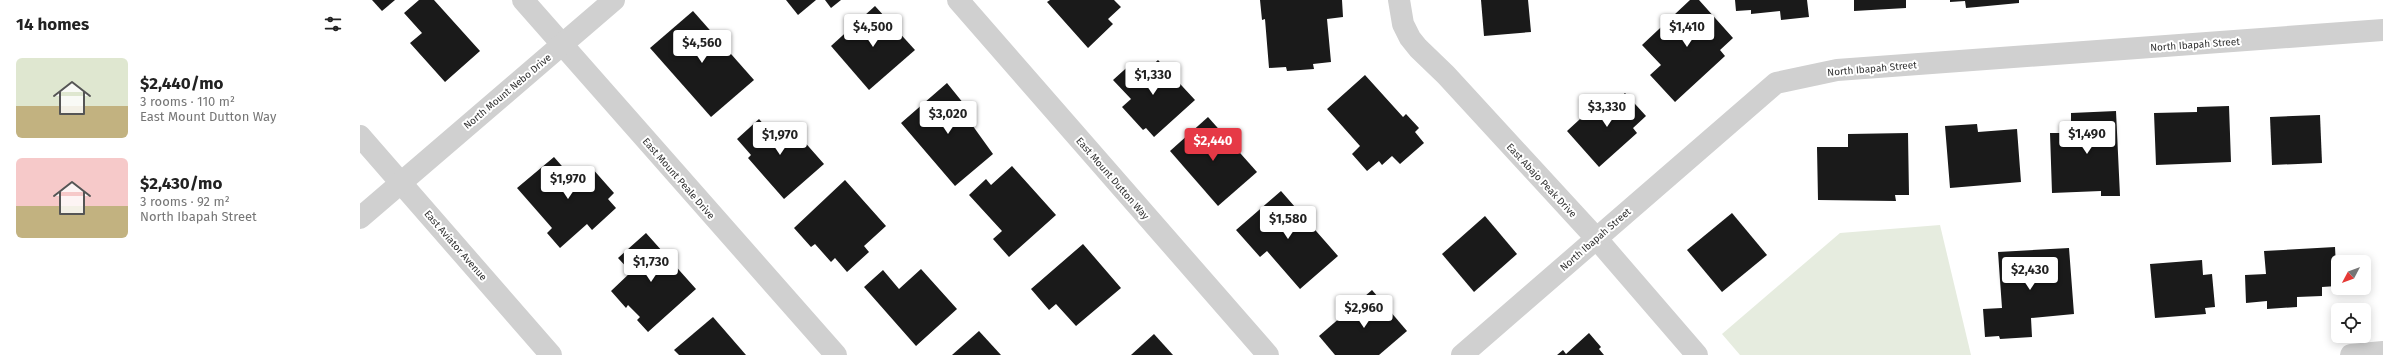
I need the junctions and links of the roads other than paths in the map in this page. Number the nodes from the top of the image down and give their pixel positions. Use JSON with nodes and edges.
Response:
{"nodes":[{"id":1,"x":523,"y":0,"type":"edge"},
{"id":2,"x":614,"y":0,"type":"edge"},
{"id":3,"x":958,"y":0,"type":"edge"},
{"id":4,"x":1399,"y":0,"type":"edge"},
{"id":5,"x":2383,"y":30,"type":"edge"},
{"id":6,"x":562,"y":45,"type":"junction"},
{"id":7,"x":360,"y":136,"type":"edge"},
{"id":8,"x":401,"y":182,"type":"junction"},
{"id":9,"x":360,"y":218,"type":"edge"},
{"id":10,"x":1596,"y":238,"type":"junction"},
{"id":11,"x":2383,"y":352,"type":"edge"},
{"id":12,"x":551,"y":355,"type":"edge"},
{"id":13,"x":836,"y":355,"type":"edge"},
{"id":14,"x":1268,"y":355,"type":"edge"},
{"id":15,"x":1462,"y":355,"type":"edge"},
{"id":16,"x":1697,"y":355,"type":"edge"},
{"id":17,"x":2351,"y":355,"type":"edge"}],
"edges":[{"from":1,"to":6,"type":"street","name":"East Mount Peale Drive"},
{"from":2,"to":6,"type":"street","name":"North Mount Nebo Drive"},
{"from":3,"to":14,"type":"street","name":"East Mount Dutton Way"},
{"from":4,"to":10,"type":"street","name":"East Abajo Peak Drive"},
{"from":5,"to":10,"type":"street","name":"North Ibapah Street"},
{"from":6,"to":8,"type":"street","name":"North Mount Nebo Drive"},
{"from":6,"to":13,"type":"street","name":"East Mount Peale Drive"},
{"from":7,"to":8,"type":"street","name":"East Aviator Avenue"},
{"from":8,"to":9,"type":"street","name":"North Mount Nebo Drive"},
{"from":8,"to":12,"type":"street","name":"East Aviator Avenue"},
{"from":10,"to":15,"type":"street","name":"North Ibapah Street"},
{"from":10,"to":16,"type":"street","name":"East Abajo Peak Drive"},
{"from":11,"to":17,"type":"street"}]}
